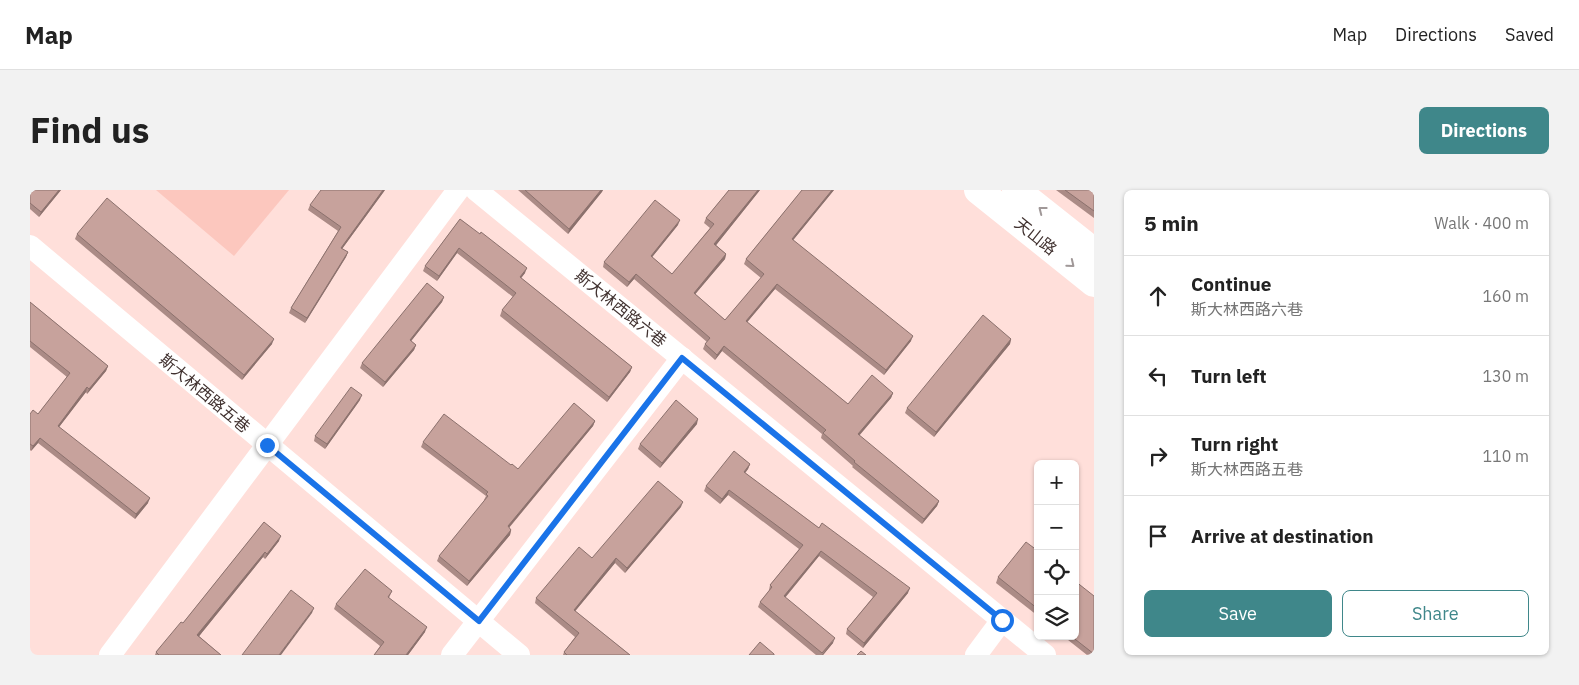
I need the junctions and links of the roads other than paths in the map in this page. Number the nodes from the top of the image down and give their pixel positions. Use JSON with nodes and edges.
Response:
{"nodes":[{"id":1,"x":458,"y":190,"type":"edge"},
{"id":2,"x":476,"y":190,"type":"edge"},
{"id":3,"x":978,"y":190,"type":"edge"},
{"id":4,"x":1016,"y":190,"type":"edge"},
{"id":5,"x":30,"y":246,"type":"edge"},
{"id":6,"x":1094,"y":252,"type":"edge"},
{"id":7,"x":1094,"y":283,"type":"edge"},
{"id":8,"x":682,"y":358,"type":"junction"},
{"id":9,"x":267,"y":445,"type":"junction"},
{"id":10,"x":1002,"y":620,"type":"junction"},
{"id":11,"x":479,"y":621,"type":"junction"},
{"id":12,"x":110,"y":655,"type":"edge"},
{"id":13,"x":452,"y":655,"type":"edge"},
{"id":14,"x":519,"y":655,"type":"edge"},
{"id":15,"x":976,"y":655,"type":"edge"},
{"id":16,"x":1045,"y":655,"type":"edge"}],
"edges":[{"from":1,"to":9,"type":"street"},
{"from":2,"to":8,"type":"street","name":"斯大林西路六巷"},
{"from":3,"to":7,"type":"main road","name":"天山路","one_way":true},
{"from":6,"to":4,"type":"main road","name":"天山路","one_way":true},
{"from":5,"to":9,"type":"street","name":"斯大林西路五巷"},
{"from":8,"to":10,"type":"street","name":"斯大林西路六巷"},
{"from":8,"to":11,"type":"street"},
{"from":9,"to":11,"type":"street","name":"斯大林西路五巷"},
{"from":9,"to":12,"type":"street"},
{"from":10,"to":15,"type":"street"},
{"from":10,"to":16,"type":"street","name":"斯大林西路六巷"},
{"from":11,"to":13,"type":"street"},
{"from":11,"to":14,"type":"street","name":"斯大林西路五巷"}]}
